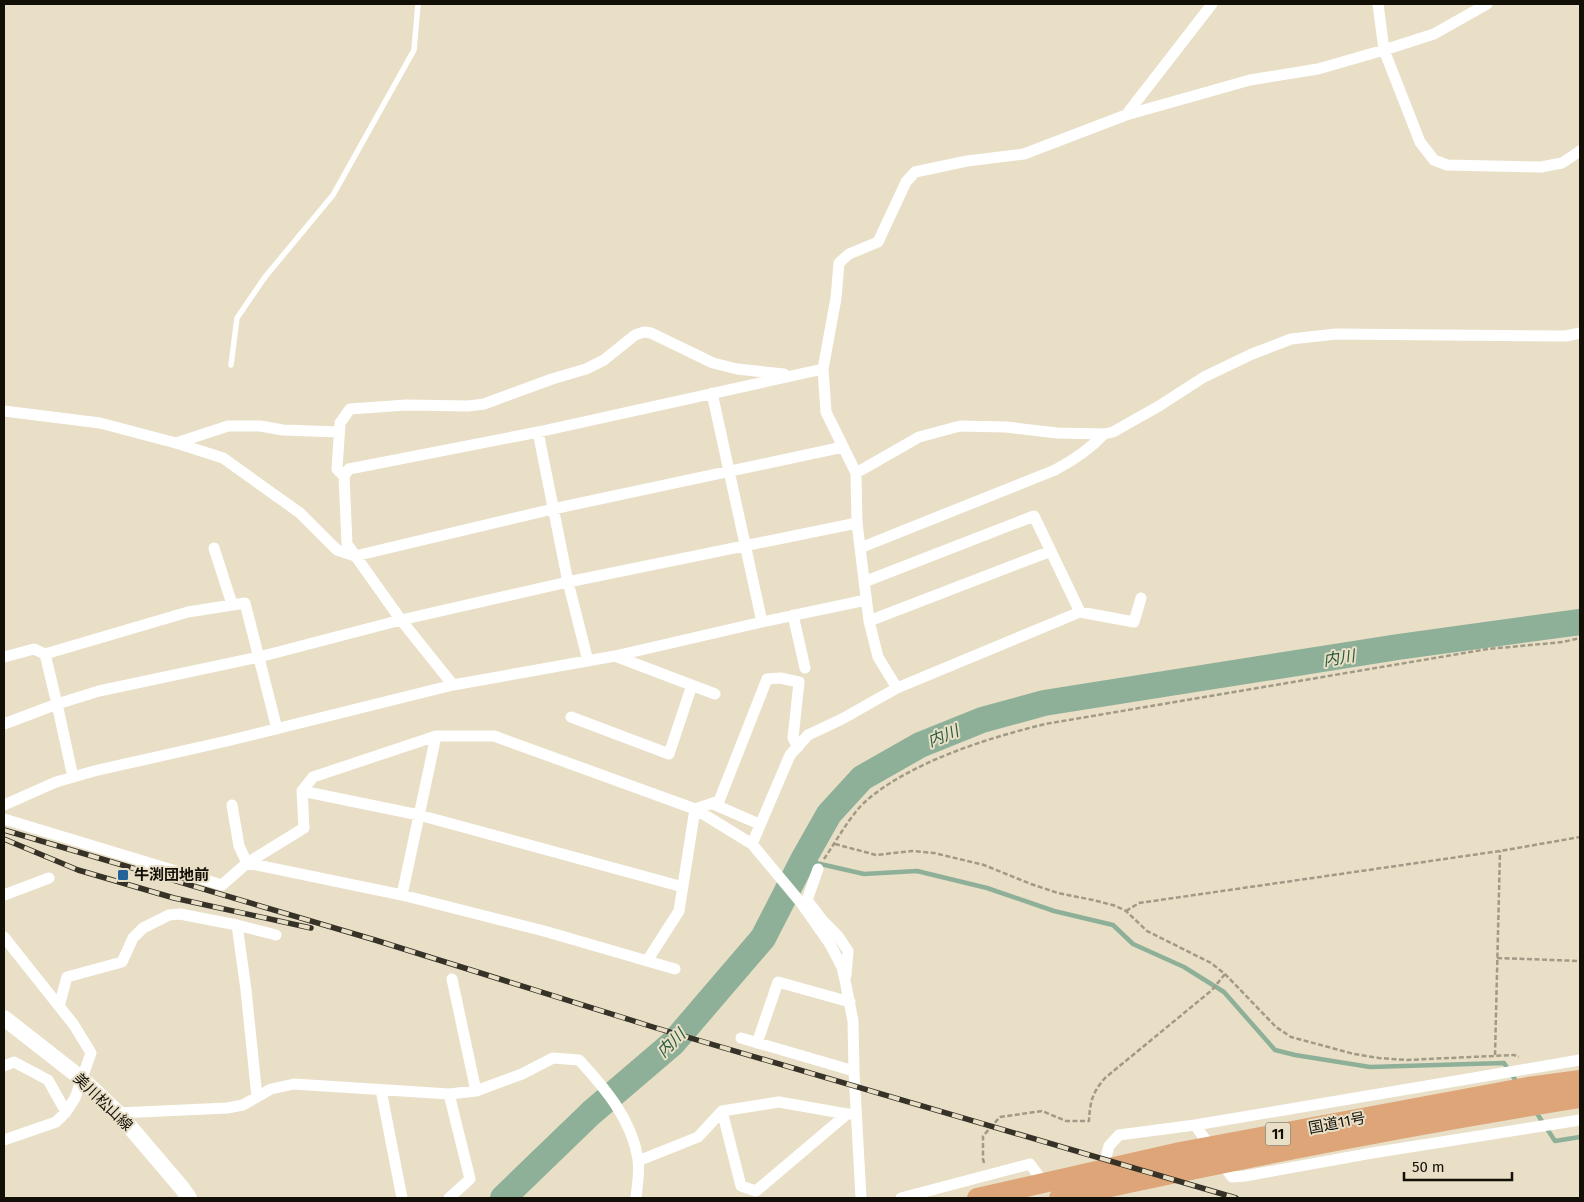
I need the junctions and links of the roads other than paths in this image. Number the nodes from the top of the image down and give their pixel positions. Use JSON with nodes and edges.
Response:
{"nodes":[{"id":1,"x":418,"y":4,"type":"edge"},
{"id":2,"x":1212,"y":4,"type":"edge"},
{"id":3,"x":1378,"y":4,"type":"edge"},
{"id":4,"x":1487,"y":4,"type":"edge"},
{"id":5,"x":1384,"y":50,"type":"junction"},
{"id":6,"x":1126,"y":115,"type":"junction"},
{"id":7,"x":1580,"y":151,"type":"edge"},
{"id":8,"x":1580,"y":333,"type":"edge"},
{"id":9,"x":231,"y":365,"type":"dead end"},
{"id":10,"x":823,"y":369,"type":"junction"},
{"id":11,"x":796,"y":375,"type":"junction"},
{"id":12,"x":712,"y":393,"type":"junction"},
{"id":13,"x":4,"y":411,"type":"edge"},
{"id":14,"x":339,"y":432,"type":"junction"},
{"id":15,"x":538,"y":432,"type":"junction"},
{"id":16,"x":1104,"y":434,"type":"junction"},
{"id":17,"x":176,"y":443,"type":"junction"},
{"id":18,"x":843,"y":446,"type":"junction"},
{"id":19,"x":729,"y":471,"type":"junction"},
{"id":20,"x":856,"y":473,"type":"junction"},
{"id":21,"x":344,"y":476,"type":"junction"},
{"id":22,"x":553,"y":509,"type":"junction"},
{"id":23,"x":857,"y":524,"type":"junction"},
{"id":24,"x":746,"y":546,"type":"junction"},
{"id":25,"x":214,"y":548,"type":"dead end"},
{"id":26,"x":860,"y":548,"type":"junction"},
{"id":27,"x":1051,"y":551,"type":"junction"},
{"id":28,"x":355,"y":556,"type":"junction"},
{"id":29,"x":568,"y":582,"type":"junction"},
{"id":30,"x":864,"y":582,"type":"junction"},
{"id":31,"x":1141,"y":598,"type":"dead end"},
{"id":32,"x":866,"y":600,"type":"junction"},
{"id":33,"x":232,"y":604,"type":"junction"},
{"id":34,"x":1080,"y":612,"type":"junction"},
{"id":35,"x":793,"y":615,"type":"junction"},
{"id":36,"x":401,"y":620,"type":"junction"},
{"id":37,"x":869,"y":621,"type":"junction"},
{"id":38,"x":762,"y":622,"type":"junction"},
{"id":39,"x":45,"y":654,"type":"junction"},
{"id":40,"x":4,"y":656,"type":"edge"},
{"id":41,"x":615,"y":656,"type":"junction"},
{"id":42,"x":259,"y":657,"type":"junction"},
{"id":43,"x":588,"y":661,"type":"junction"},
{"id":44,"x":805,"y":668,"type":"dead end"},
{"id":45,"x":453,"y":685,"type":"junction"},
{"id":46,"x":692,"y":685,"type":"junction"},
{"id":47,"x":897,"y":688,"type":"junction"},
{"id":48,"x":715,"y":694,"type":"dead end"},
{"id":49,"x":57,"y":704,"type":"junction"},
{"id":50,"x":571,"y":717,"type":"dead end"},
{"id":51,"x":4,"y":724,"type":"edge"},
{"id":52,"x":277,"y":728,"type":"junction"},
{"id":53,"x":436,"y":736,"type":"junction"},
{"id":54,"x":798,"y":747,"type":"junction"},
{"id":55,"x":73,"y":777,"type":"junction"},
{"id":56,"x":302,"y":791,"type":"junction"},
{"id":57,"x":232,"y":804,"type":"dead end"},
{"id":58,"x":713,"y":804,"type":"junction"},
{"id":59,"x":4,"y":805,"type":"edge"},
{"id":60,"x":695,"y":809,"type":"junction"},
{"id":61,"x":419,"y":815,"type":"junction"},
{"id":62,"x":4,"y":818,"type":"edge"},
{"id":63,"x":759,"y":824,"type":"junction"},
{"id":64,"x":752,"y":844,"type":"junction"},
{"id":65,"x":248,"y":863,"type":"junction"},
{"id":66,"x":818,"y":869,"type":"dead end"},
{"id":67,"x":49,"y":878,"type":"dead end"},
{"id":68,"x":683,"y":887,"type":"junction"},
{"id":69,"x":4,"y":895,"type":"edge"},
{"id":70,"x":402,"y":895,"type":"junction"},
{"id":71,"x":236,"y":925,"type":"junction"},
{"id":72,"x":276,"y":935,"type":"dead end"},
{"id":73,"x":4,"y":937,"type":"edge"},
{"id":74,"x":647,"y":961,"type":"junction"},
{"id":75,"x":676,"y":969,"type":"dead end"},
{"id":76,"x":452,"y":979,"type":"dead end"},
{"id":77,"x":846,"y":980,"type":"junction"},
{"id":78,"x":850,"y":1002,"type":"junction"},
{"id":79,"x":58,"y":1006,"type":"junction"},
{"id":80,"x":4,"y":1018,"type":"edge"},
{"id":81,"x":741,"y":1038,"type":"dead end"},
{"id":82,"x":757,"y":1043,"type":"junction"},
{"id":83,"x":1580,"y":1060,"type":"edge"},
{"id":84,"x":4,"y":1066,"type":"edge"},
{"id":85,"x":854,"y":1071,"type":"junction"},
{"id":86,"x":82,"y":1079,"type":"junction"},
{"id":87,"x":1580,"y":1080,"type":"edge"},
{"id":88,"x":381,"y":1090,"type":"junction"},
{"id":89,"x":476,"y":1091,"type":"junction"},
{"id":90,"x":449,"y":1094,"type":"junction"},
{"id":91,"x":257,"y":1097,"type":"junction"},
{"id":92,"x":1580,"y":1098,"type":"edge"},
{"id":93,"x":722,"y":1111,"type":"junction"},
{"id":94,"x":66,"y":1112,"type":"junction"},
{"id":95,"x":118,"y":1113,"type":"junction"},
{"id":96,"x":852,"y":1114,"type":"junction"},
{"id":97,"x":1580,"y":1120,"type":"edge"},
{"id":98,"x":1195,"y":1125,"type":"junction"},
{"id":99,"x":4,"y":1140,"type":"edge"},
{"id":100,"x":638,"y":1161,"type":"junction"},
{"id":101,"x":189,"y":1198,"type":"edge"},
{"id":102,"x":402,"y":1198,"type":"edge"},
{"id":103,"x":449,"y":1198,"type":"edge"},
{"id":104,"x":636,"y":1198,"type":"edge"},
{"id":105,"x":861,"y":1198,"type":"edge"},
{"id":106,"x":901,"y":1198,"type":"edge"},
{"id":107,"x":977,"y":1198,"type":"edge"},
{"id":108,"x":1055,"y":1198,"type":"edge"},
{"id":109,"x":1059,"y":1198,"type":"edge"},
{"id":110,"x":1096,"y":1198,"type":"edge"}],
"edges":[{"from":1,"to":9,"type":"lane"},
{"from":2,"to":6,"type":"street"},
{"from":3,"to":5,"type":"street"},
{"from":4,"to":5,"type":"street"},
{"from":5,"to":6,"type":"street"},
{"from":5,"to":7,"type":"street"},
{"from":6,"to":10,"type":"street"},
{"from":8,"to":16,"type":"street"},
{"from":10,"to":11,"type":"street"},
{"from":10,"to":18,"type":"street"},
{"from":11,"to":12,"type":"street"},
{"from":11,"to":14,"type":"street"},
{"from":12,"to":15,"type":"street"},
{"from":12,"to":19,"type":"street"},
{"from":13,"to":17,"type":"street"},
{"from":14,"to":17,"type":"street"},
{"from":14,"to":21,"type":"street"},
{"from":15,"to":21,"type":"street"},
{"from":15,"to":22,"type":"street"},
{"from":16,"to":20,"type":"street"},
{"from":16,"to":26,"type":"street"},
{"from":17,"to":28,"type":"street"},
{"from":18,"to":19,"type":"street"},
{"from":18,"to":20,"type":"street"},
{"from":19,"to":22,"type":"street"},
{"from":19,"to":24,"type":"street"},
{"from":20,"to":23,"type":"street"},
{"from":21,"to":28,"type":"street"},
{"from":22,"to":28,"type":"street"},
{"from":22,"to":29,"type":"street"},
{"from":23,"to":24,"type":"street"},
{"from":23,"to":26,"type":"street"},
{"from":24,"to":29,"type":"street"},
{"from":24,"to":38,"type":"street"},
{"from":25,"to":33,"type":"street"},
{"from":26,"to":30,"type":"street"},
{"from":27,"to":30,"type":"street"},
{"from":27,"to":34,"type":"street"},
{"from":27,"to":37,"type":"street"},
{"from":28,"to":36,"type":"street"},
{"from":29,"to":36,"type":"street"},
{"from":29,"to":43,"type":"street"},
{"from":30,"to":32,"type":"street"},
{"from":31,"to":34,"type":"street"},
{"from":32,"to":35,"type":"street"},
{"from":32,"to":37,"type":"street"},
{"from":33,"to":39,"type":"street"},
{"from":33,"to":42,"type":"street"},
{"from":34,"to":47,"type":"street"},
{"from":35,"to":38,"type":"street"},
{"from":35,"to":44,"type":"street"},
{"from":36,"to":42,"type":"street"},
{"from":36,"to":45,"type":"street"},
{"from":37,"to":47,"type":"street"},
{"from":38,"to":41,"type":"street"},
{"from":39,"to":40,"type":"street"},
{"from":39,"to":49,"type":"street"},
{"from":41,"to":43,"type":"street"},
{"from":41,"to":46,"type":"street"},
{"from":42,"to":49,"type":"street"},
{"from":42,"to":52,"type":"street"},
{"from":43,"to":45,"type":"street"},
{"from":45,"to":52,"type":"street"},
{"from":46,"to":48,"type":"street"},
{"from":46,"to":50,"type":"street"},
{"from":47,"to":54,"type":"street"},
{"from":49,"to":51,"type":"street"},
{"from":49,"to":55,"type":"street"},
{"from":52,"to":55,"type":"street"},
{"from":53,"to":56,"type":"street"},
{"from":53,"to":60,"type":"street"},
{"from":53,"to":61,"type":"street"},
{"from":54,"to":58,"type":"street"},
{"from":54,"to":63,"type":"street"},
{"from":55,"to":59,"type":"street"},
{"from":56,"to":61,"type":"street"},
{"from":56,"to":65,"type":"street"},
{"from":57,"to":65,"type":"street"},
{"from":58,"to":60,"type":"street"},
{"from":58,"to":63,"type":"street"},
{"from":60,"to":64,"type":"street"},
{"from":60,"to":68,"type":"street"},
{"from":61,"to":68,"type":"street"},
{"from":61,"to":70,"type":"street"},
{"from":62,"to":65,"type":"street"},
{"from":63,"to":64,"type":"street"},
{"from":64,"to":77,"type":"street"},
{"from":65,"to":70,"type":"street"},
{"from":66,"to":77,"type":"street"},
{"from":67,"to":69,"type":"street"},
{"from":68,"to":74,"type":"street"},
{"from":70,"to":74,"type":"street"},
{"from":71,"to":72,"type":"street"},
{"from":71,"to":79,"type":"street"},
{"from":71,"to":91,"type":"street"},
{"from":73,"to":79,"type":"street"},
{"from":74,"to":75,"type":"street"},
{"from":76,"to":89,"type":"street"},
{"from":77,"to":78,"type":"street"},
{"from":78,"to":82,"type":"street"},
{"from":78,"to":85,"type":"street"},
{"from":79,"to":86,"type":"street"},
{"from":80,"to":86,"type":"main road","name":"美川松山線"},
{"from":81,"to":82,"type":"street"},
{"from":82,"to":85,"type":"street"},
{"from":83,"to":98,"type":"street"},
{"from":84,"to":94,"type":"street"},
{"from":85,"to":96,"type":"street"},
{"from":86,"to":94,"type":"street"},
{"from":86,"to":95,"type":"main road","name":"美川松山線"},
{"from":87,"to":107,"type":"highway","name":"国道11号","number":"11"},
{"from":88,"to":90,"type":"street"},
{"from":88,"to":91,"type":"street"},
{"from":88,"to":102,"type":"street"},
{"from":89,"to":90,"type":"street"},
{"from":89,"to":100,"type":"street"},
{"from":90,"to":103,"type":"street"},
{"from":91,"to":95,"type":"street"},
{"from":92,"to":109,"type":"highway","name":"国道11号","number":"11"},
{"from":93,"to":96,"type":"street"},
{"from":93,"to":96,"type":"street"},
{"from":93,"to":100,"type":"street"},
{"from":94,"to":99,"type":"street"},
{"from":95,"to":101,"type":"main road","name":"美川松山線"},
{"from":96,"to":105,"type":"street"},
{"from":97,"to":98,"type":"street"},
{"from":98,"to":110,"type":"street"},
{"from":100,"to":104,"type":"street"},
{"from":106,"to":108,"type":"street"}]}
